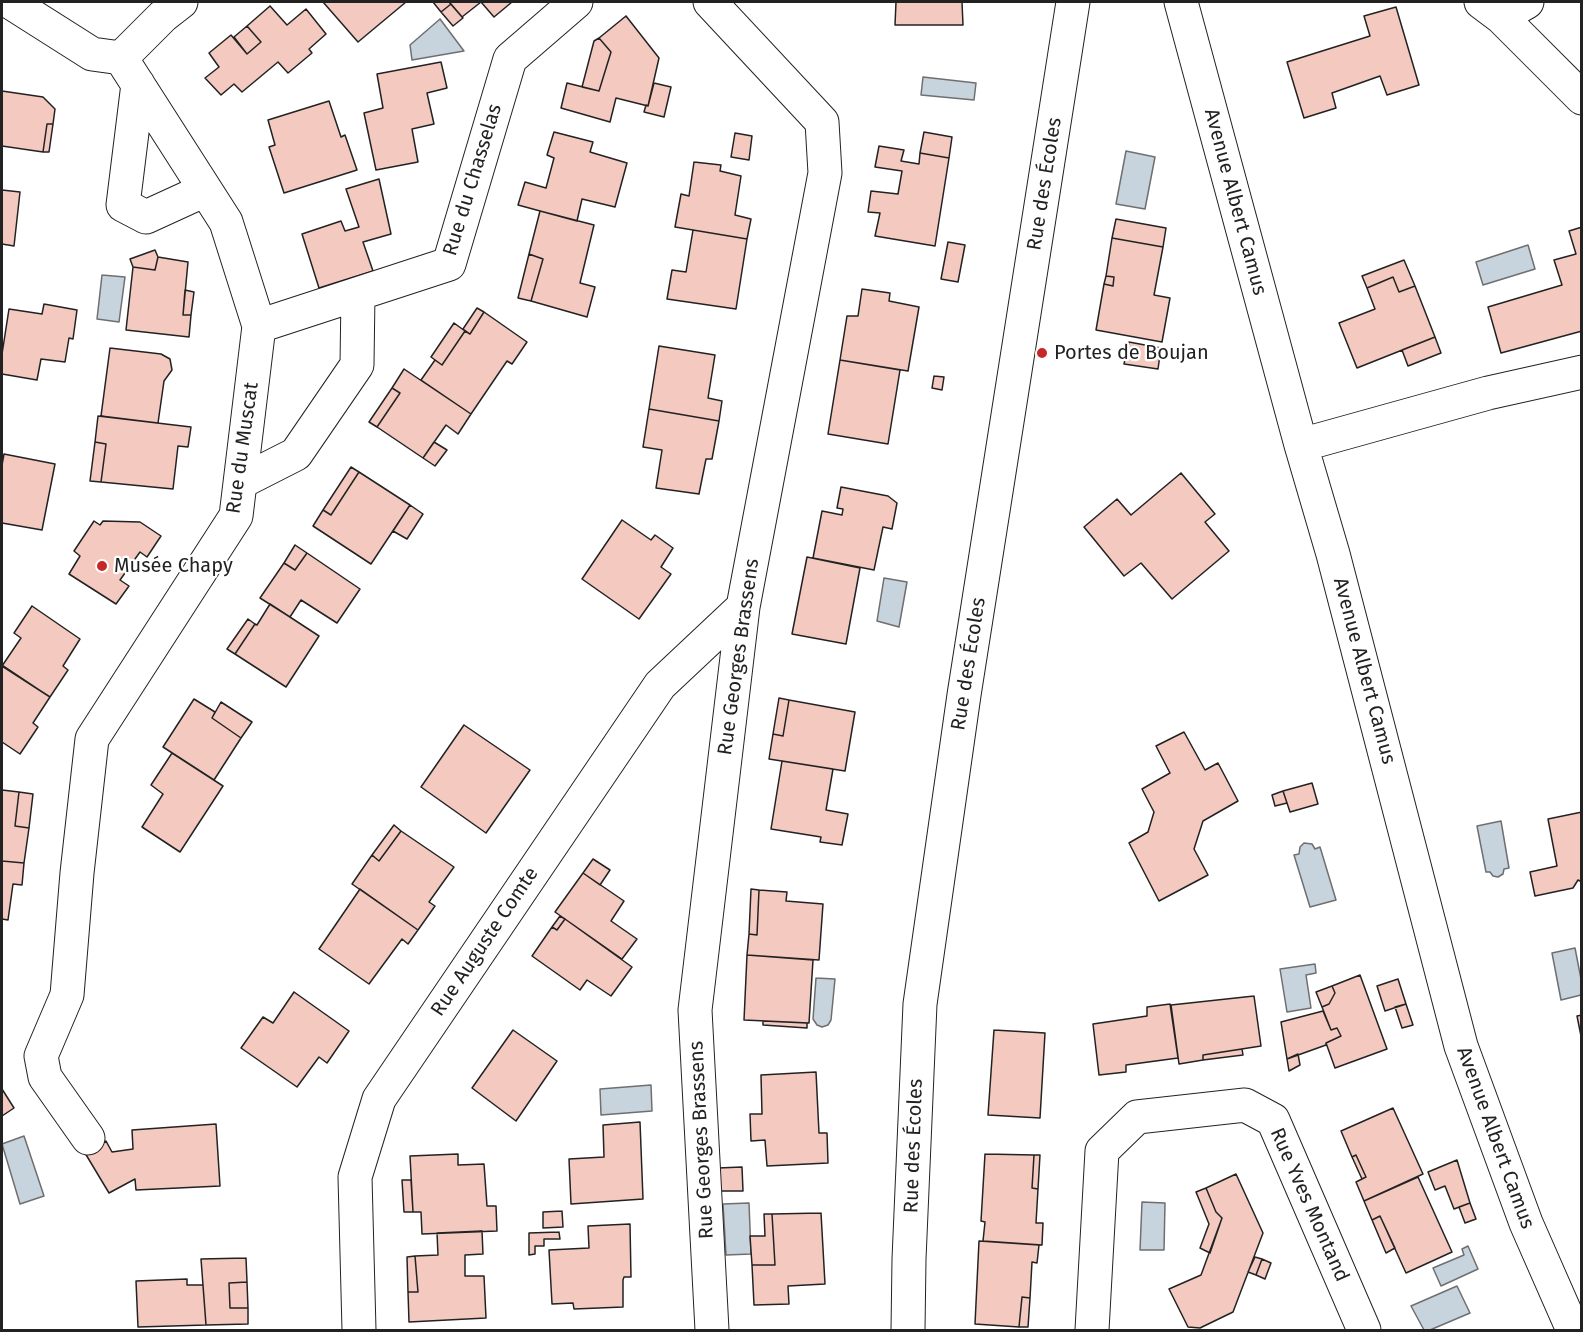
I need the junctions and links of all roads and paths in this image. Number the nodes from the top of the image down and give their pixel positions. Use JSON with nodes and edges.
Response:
{"nodes":[{"id":1,"x":10,"y":2,"type":"edge"},
{"id":2,"x":181,"y":2,"type":"edge"},
{"id":3,"x":576,"y":2,"type":"edge"},
{"id":4,"x":1073,"y":2,"type":"edge"},
{"id":5,"x":1181,"y":2,"type":"edge"},
{"id":6,"x":1503,"y":7,"type":"edge"},
{"id":7,"x":720,"y":13,"type":"edge"},
{"id":8,"x":129,"y":71,"type":"junction"},
{"id":9,"x":1581,"y":98,"type":"edge"},
{"id":10,"x":205,"y":190,"type":"junction"},
{"id":11,"x":358,"y":294,"type":"junction"},
{"id":12,"x":259,"y":326,"type":"junction"},
{"id":13,"x":1581,"y":372,"type":"edge"},
{"id":14,"x":1300,"y":445,"type":"junction"},
{"id":15,"x":241,"y":482,"type":"junction"},
{"id":16,"x":743,"y":607,"type":"junction"},
{"id":17,"x":88,"y":1138,"type":"dead end"},
{"id":18,"x":359,"y":1330,"type":"edge"},
{"id":19,"x":712,"y":1330,"type":"edge"},
{"id":20,"x":908,"y":1330,"type":"edge"},
{"id":21,"x":1092,"y":1330,"type":"edge"},
{"id":22,"x":1364,"y":1330,"type":"edge"},
{"id":23,"x":1573,"y":1330,"type":"edge"}],
"edges":[{"from":1,"to":8,"type":"street"},
{"from":2,"to":8,"type":"street"},
{"from":3,"to":11,"type":"street","name":"Rue du Chasselas"},
{"from":4,"to":20,"type":"street","name":"Rue des Écoles"},
{"from":5,"to":14,"type":"street","name":"Avenue Albert Camus"},
{"from":6,"to":9,"type":"street"},
{"from":7,"to":16,"type":"street","name":"Rue Georges Brassens"},
{"from":8,"to":10,"type":"street","name":"Rue du Muscat"},
{"from":8,"to":10,"type":"street"},
{"from":10,"to":12,"type":"street","name":"Rue du Muscat"},
{"from":11,"to":12,"type":"street","name":"Rue du Chasselas"},
{"from":11,"to":15,"type":"street"},
{"from":12,"to":15,"type":"street","name":"Rue du Muscat"},
{"from":13,"to":14,"type":"street"},
{"from":14,"to":23,"type":"street","name":"Avenue Albert Camus"},
{"from":15,"to":17,"type":"street","name":"Rue du Muscat"},
{"from":16,"to":18,"type":"street","name":"Rue Auguste Comte"},
{"from":16,"to":19,"type":"street","name":"Rue Georges Brassens"},
{"from":21,"to":22,"type":"street","name":"Rue Yves Montand"}]}
